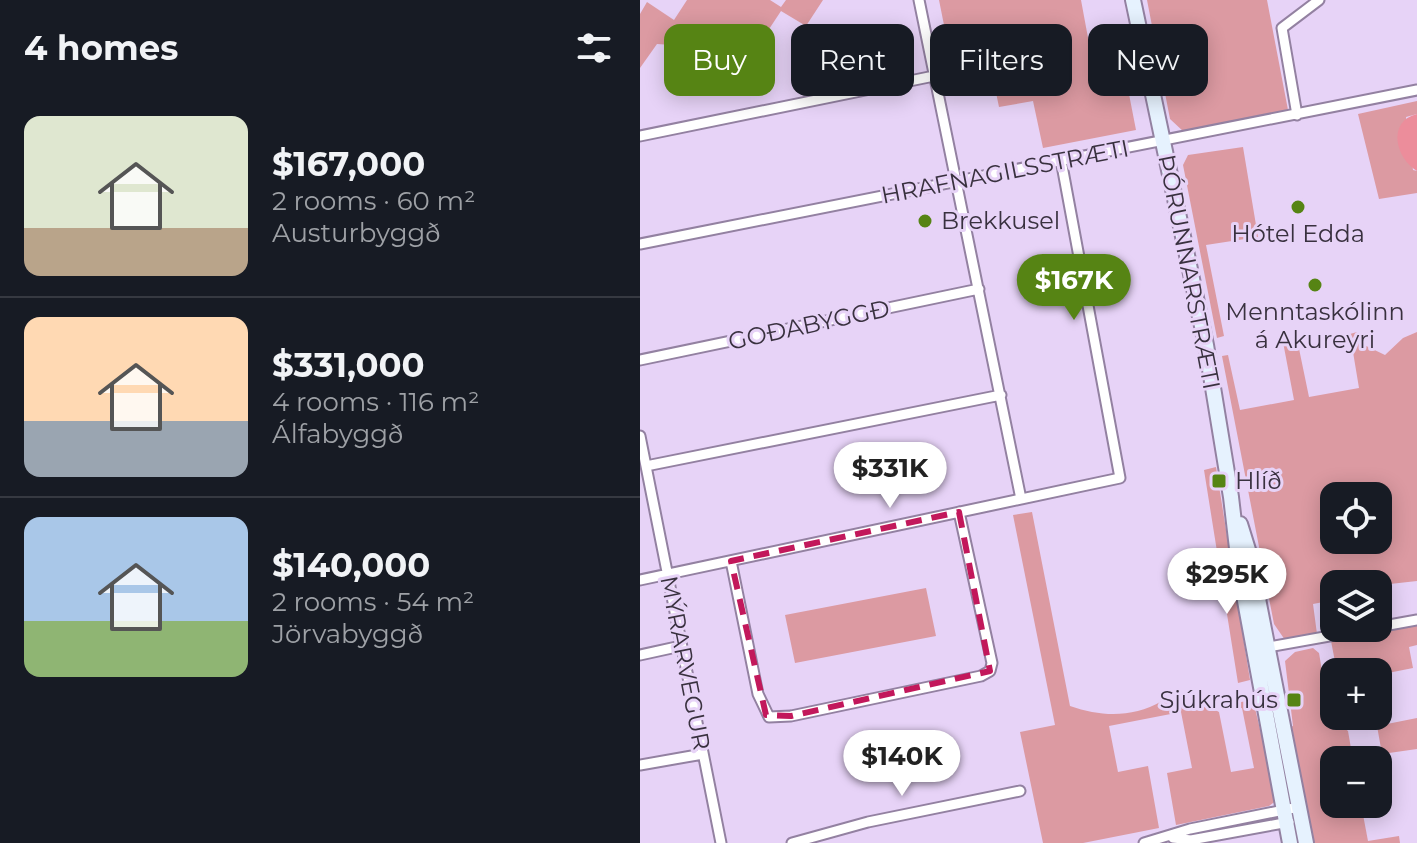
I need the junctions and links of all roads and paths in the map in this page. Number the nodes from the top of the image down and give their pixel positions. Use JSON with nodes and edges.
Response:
{"nodes":[{"id":1,"x":919,"y":0,"type":"edge"},
{"id":2,"x":1133,"y":0,"type":"edge"},
{"id":3,"x":1319,"y":0,"type":"edge"},
{"id":4,"x":930,"y":56,"type":"edge"},
{"id":5,"x":930,"y":77,"type":"edge"},
{"id":6,"x":1417,"y":90,"type":"edge"},
{"id":7,"x":938,"y":96,"type":"edge"},
{"id":8,"x":1297,"y":115,"type":"junction"},
{"id":9,"x":640,"y":136,"type":"edge"},
{"id":10,"x":1163,"y":142,"type":"junction"},
{"id":11,"x":1061,"y":160,"type":"junction"},
{"id":12,"x":955,"y":181,"type":"junction"},
{"id":13,"x":640,"y":244,"type":"edge"},
{"id":14,"x":979,"y":289,"type":"junction"},
{"id":15,"x":640,"y":360,"type":"edge"},
{"id":16,"x":1001,"y":395,"type":"junction"},
{"id":17,"x":640,"y":436,"type":"edge"},
{"id":18,"x":646,"y":466,"type":"junction"},
{"id":19,"x":1231,"y":497,"type":"junction"},
{"id":20,"x":1021,"y":499,"type":"junction"},
{"id":21,"x":959,"y":512,"type":"junction"},
{"id":22,"x":731,"y":561,"type":"junction"},
{"id":23,"x":667,"y":575,"type":"junction"},
{"id":24,"x":640,"y":580,"type":"edge"},
{"id":25,"x":1417,"y":620,"type":"edge"},
{"id":26,"x":1392,"y":625,"type":"edge"},
{"id":27,"x":1320,"y":638,"type":"edge"},
{"id":28,"x":681,"y":646,"type":"junction"},
{"id":29,"x":1269,"y":647,"type":"junction"},
{"id":30,"x":1253,"y":650,"type":"junction"},
{"id":31,"x":640,"y":655,"type":"edge"},
{"id":32,"x":703,"y":754,"type":"junction"},
{"id":33,"x":640,"y":765,"type":"edge"},
{"id":34,"x":1020,"y":791,"type":"dead end"},
{"id":35,"x":1301,"y":813,"type":"junction"},
{"id":36,"x":1285,"y":816,"type":"junction"},
{"id":37,"x":721,"y":843,"type":"edge"},
{"id":38,"x":792,"y":843,"type":"edge"},
{"id":39,"x":1144,"y":843,"type":"edge"},
{"id":40,"x":1290,"y":843,"type":"edge"},
{"id":41,"x":1306,"y":843,"type":"edge"}],
"edges":[{"from":1,"to":4,"type":"street"},
{"from":2,"to":10,"type":"street","name":"ÞÓRUNNARSTRÆTI"},
{"from":3,"to":8,"type":"street"},
{"from":5,"to":9,"type":"street"},
{"from":6,"to":8,"type":"street","name":"HRAFNAGILSSTRÆTI"},
{"from":7,"to":12,"type":"street"},
{"from":8,"to":10,"type":"street","name":"HRAFNAGILSSTRÆTI"},
{"from":10,"to":11,"type":"street","name":"HRAFNAGILSSTRÆTI"},
{"from":10,"to":19,"type":"street","name":"ÞÓRUNNARSTRÆTI"},
{"from":11,"to":12,"type":"street","name":"HRAFNAGILSSTRÆTI"},
{"from":11,"to":20,"type":"street"},
{"from":12,"to":13,"type":"street","name":"HRAFNAGILSSTRÆTI"},
{"from":12,"to":14,"type":"street"},
{"from":14,"to":15,"type":"street","name":"GOÐABYGGÐ"},
{"from":14,"to":16,"type":"street"},
{"from":16,"to":18,"type":"street"},
{"from":16,"to":20,"type":"street"},
{"from":17,"to":18,"type":"street","name":"MÝRARVEGUR"},
{"from":18,"to":23,"type":"street","name":"MÝRARVEGUR"},
{"from":19,"to":29,"type":"street","name":"ÞÓRUNNARSTRÆTI"},
{"from":19,"to":30,"type":"street","name":"ÞÓRUNNARSTRÆTI"},
{"from":20,"to":21,"type":"street"},
{"from":21,"to":22,"type":"street"},
{"from":21,"to":22,"type":"street"},
{"from":22,"to":23,"type":"street"},
{"from":23,"to":24,"type":"street"},
{"from":23,"to":28,"type":"street","name":"MÝRARVEGUR"},
{"from":25,"to":26,"type":"street"},
{"from":27,"to":29,"type":"street"},
{"from":28,"to":31,"type":"street"},
{"from":28,"to":32,"type":"street","name":"MÝRARVEGUR"},
{"from":29,"to":30,"type":"street"},
{"from":29,"to":35,"type":"street","name":"ÞÓRUNNARSTRÆTI"},
{"from":30,"to":36,"type":"street","name":"ÞÓRUNNARSTRÆTI"},
{"from":32,"to":33,"type":"street"},
{"from":32,"to":37,"type":"street","name":"MÝRARVEGUR"},
{"from":34,"to":38,"type":"street"},
{"from":35,"to":36,"type":"street"},
{"from":35,"to":41,"type":"street","name":"ÞÓRUNNARSTRÆTI"},
{"from":36,"to":39,"type":"street"},
{"from":36,"to":40,"type":"street","name":"ÞÓRUNNARSTRÆTI"}]}
